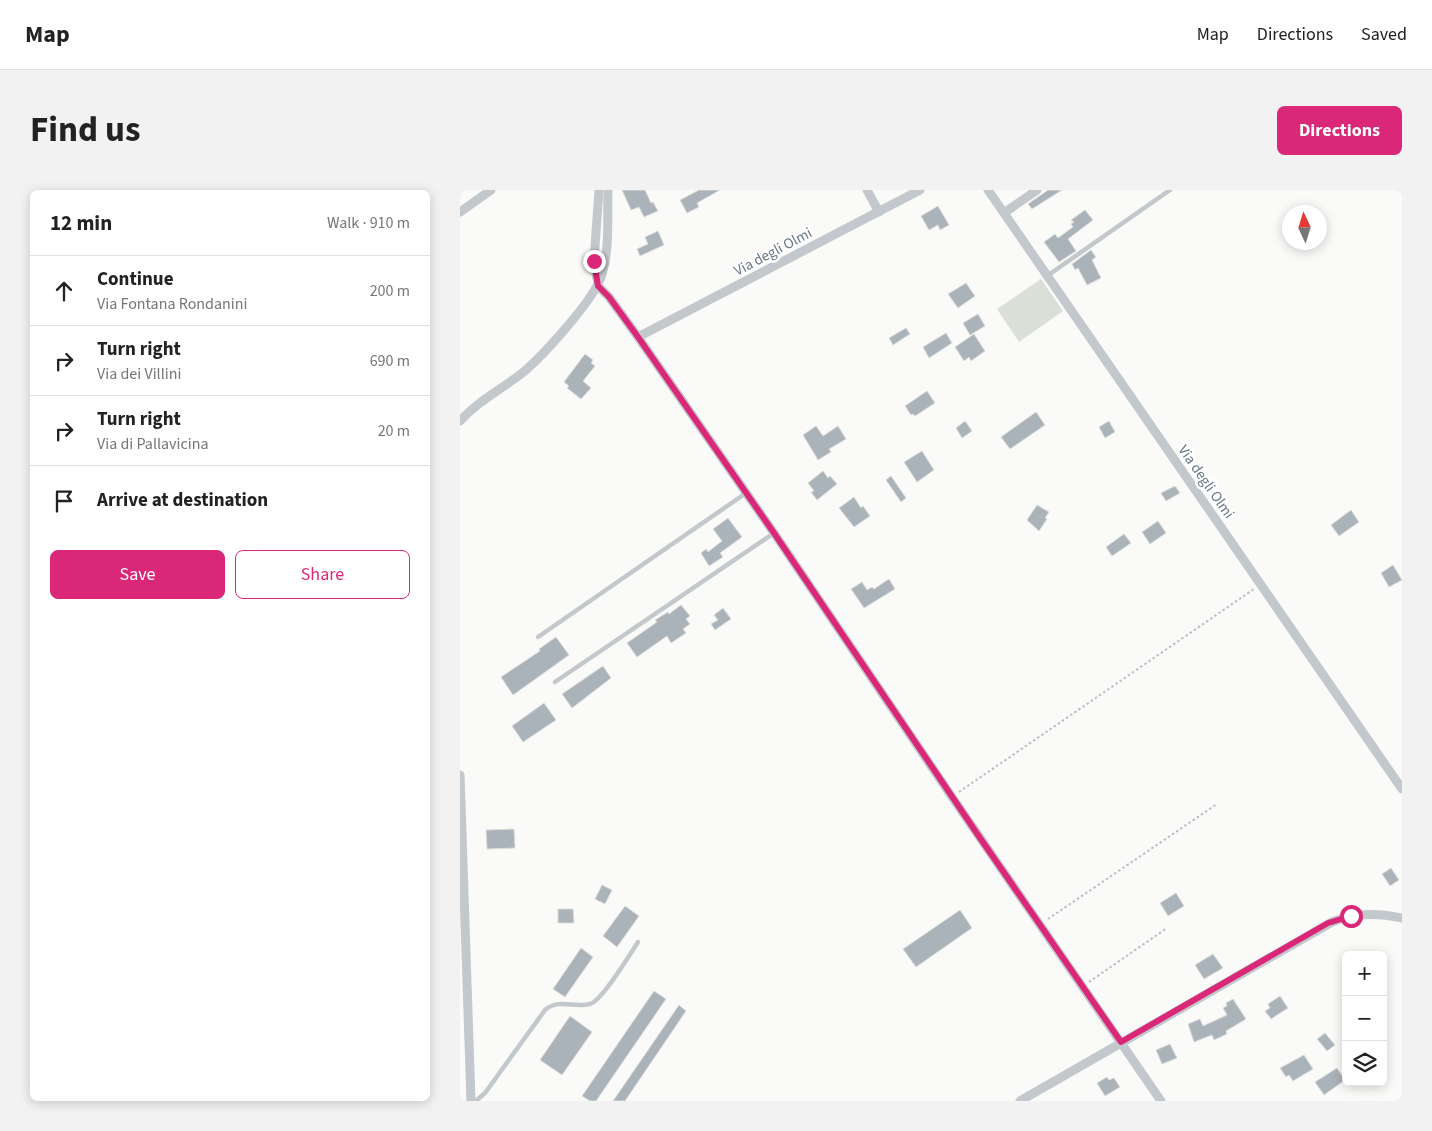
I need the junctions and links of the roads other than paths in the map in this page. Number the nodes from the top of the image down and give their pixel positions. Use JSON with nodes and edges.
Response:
{"nodes":[{"id":1,"x":491,"y":190,"type":"edge"},
{"id":2,"x":599,"y":190,"type":"edge"},
{"id":3,"x":608,"y":190,"type":"edge"},
{"id":4,"x":867,"y":190,"type":"edge"},
{"id":5,"x":920,"y":190,"type":"edge"},
{"id":6,"x":988,"y":190,"type":"edge"},
{"id":7,"x":1037,"y":190,"type":"edge"},
{"id":8,"x":1170,"y":190,"type":"edge"},
{"id":9,"x":460,"y":212,"type":"edge"},
{"id":10,"x":879,"y":212,"type":"junction"},
{"id":11,"x":1004,"y":213,"type":"junction"},
{"id":12,"x":1048,"y":276,"type":"junction"},
{"id":13,"x":598,"y":286,"type":"junction"},
{"id":14,"x":638,"y":337,"type":"junction"},
{"id":15,"x":460,"y":421,"type":"edge"},
{"id":16,"x":746,"y":493,"type":"junction"},
{"id":17,"x":774,"y":533,"type":"junction"},
{"id":18,"x":538,"y":637,"type":"dead end"},
{"id":19,"x":554,"y":682,"type":"dead end"},
{"id":20,"x":460,"y":775,"type":"edge"},
{"id":21,"x":1402,"y":789,"type":"edge"},
{"id":22,"x":1402,"y":918,"type":"edge"},
{"id":23,"x":638,"y":942,"type":"dead end"},
{"id":24,"x":1121,"y":1042,"type":"junction"},
{"id":25,"x":471,"y":1101,"type":"edge"},
{"id":26,"x":476,"y":1101,"type":"edge"},
{"id":27,"x":1020,"y":1101,"type":"edge"},
{"id":28,"x":1161,"y":1101,"type":"edge"}],
"edges":[{"from":1,"to":9,"type":"street"},
{"from":2,"to":13,"type":"street"},
{"from":3,"to":13,"type":"street"},
{"from":4,"to":10,"type":"street"},
{"from":5,"to":10,"type":"street","name":"Via degli Olmi"},
{"from":6,"to":11,"type":"street","name":"Via degli Olmi"},
{"from":7,"to":11,"type":"street"},
{"from":8,"to":12,"type":"lane"},
{"from":10,"to":14,"type":"street","name":"Via degli Olmi"},
{"from":11,"to":12,"type":"street","name":"Via degli Olmi"},
{"from":12,"to":21,"type":"street","name":"Via degli Olmi"},
{"from":13,"to":14,"type":"street"},
{"from":13,"to":15,"type":"street"},
{"from":14,"to":16,"type":"street"},
{"from":16,"to":17,"type":"street"},
{"from":16,"to":18,"type":"lane"},
{"from":17,"to":19,"type":"lane"},
{"from":17,"to":24,"type":"street"},
{"from":20,"to":25,"type":"street"},
{"from":22,"to":24,"type":"street"},
{"from":23,"to":26,"type":"lane"},
{"from":24,"to":27,"type":"street"},
{"from":24,"to":28,"type":"street"}]}
